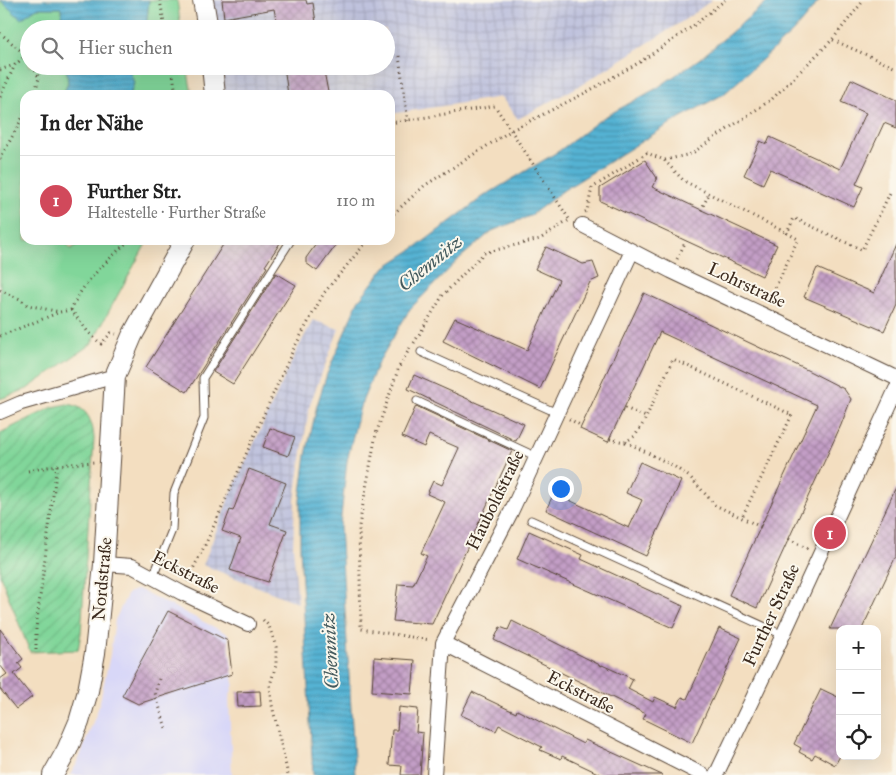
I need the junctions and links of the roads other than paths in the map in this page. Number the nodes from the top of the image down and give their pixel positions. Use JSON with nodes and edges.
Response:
{"nodes":[{"id":1,"x":203,"y":0,"type":"edge"},
{"id":2,"x":206,"y":20,"type":"edge"},
{"id":3,"x":213,"y":75,"type":"edge"},
{"id":4,"x":214,"y":90,"type":"edge"},
{"id":5,"x":582,"y":225,"type":"dead end"},
{"id":6,"x":182,"y":245,"type":"edge"},
{"id":7,"x":288,"y":245,"type":"edge"},
{"id":8,"x":632,"y":251,"type":"junction"},
{"id":9,"x":422,"y":352,"type":"dead end"},
{"id":10,"x":115,"y":376,"type":"junction"},
{"id":11,"x":896,"y":378,"type":"edge"},
{"id":12,"x":896,"y":389,"type":"edge"},
{"id":13,"x":417,"y":401,"type":"dead end"},
{"id":14,"x":0,"y":412,"type":"edge"},
{"id":15,"x":558,"y":413,"type":"junction"},
{"id":16,"x":537,"y":457,"type":"junction"},
{"id":17,"x":531,"y":520,"type":"dead end"},
{"id":18,"x":104,"y":564,"type":"junction"},
{"id":19,"x":153,"y":577,"type":"junction"},
{"id":20,"x":248,"y":624,"type":"road end"},
{"id":21,"x":783,"y":635,"type":"junction"},
{"id":22,"x":443,"y":643,"type":"junction"},
{"id":23,"x":52,"y":775,"type":"edge"},
{"id":24,"x":434,"y":775,"type":"edge"},
{"id":25,"x":703,"y":775,"type":"edge"},
{"id":26,"x":716,"y":775,"type":"edge"}],
"edges":[{"from":1,"to":2,"type":"main road"},
{"from":3,"to":4,"type":"main road"},
{"from":5,"to":8,"type":"street","name":"Lohrstraße"},
{"from":6,"to":10,"type":"main road","name":"Nordstraße"},
{"from":7,"to":19,"type":"lane"},
{"from":8,"to":11,"type":"street","name":"Lohrstraße"},
{"from":8,"to":15,"type":"street","name":"Hauboldstraße"},
{"from":9,"to":15,"type":"lane"},
{"from":10,"to":14,"type":"street"},
{"from":10,"to":18,"type":"main road","name":"Nordstraße"},
{"from":12,"to":21,"type":"street","name":"Further Straße"},
{"from":13,"to":16,"type":"lane"},
{"from":15,"to":16,"type":"street","name":"Hauboldstraße"},
{"from":16,"to":22,"type":"street","name":"Hauboldstraße"},
{"from":17,"to":21,"type":"lane"},
{"from":18,"to":19,"type":"street","name":"Eckstraße"},
{"from":18,"to":23,"type":"main road","name":"Nordstraße"},
{"from":19,"to":20,"type":"street","name":"Eckstraße"},
{"from":21,"to":26,"type":"street","name":"Further Straße"},
{"from":22,"to":24,"type":"street","name":"Hauboldstraße"},
{"from":22,"to":25,"type":"street","name":"Eckstraße"}]}
